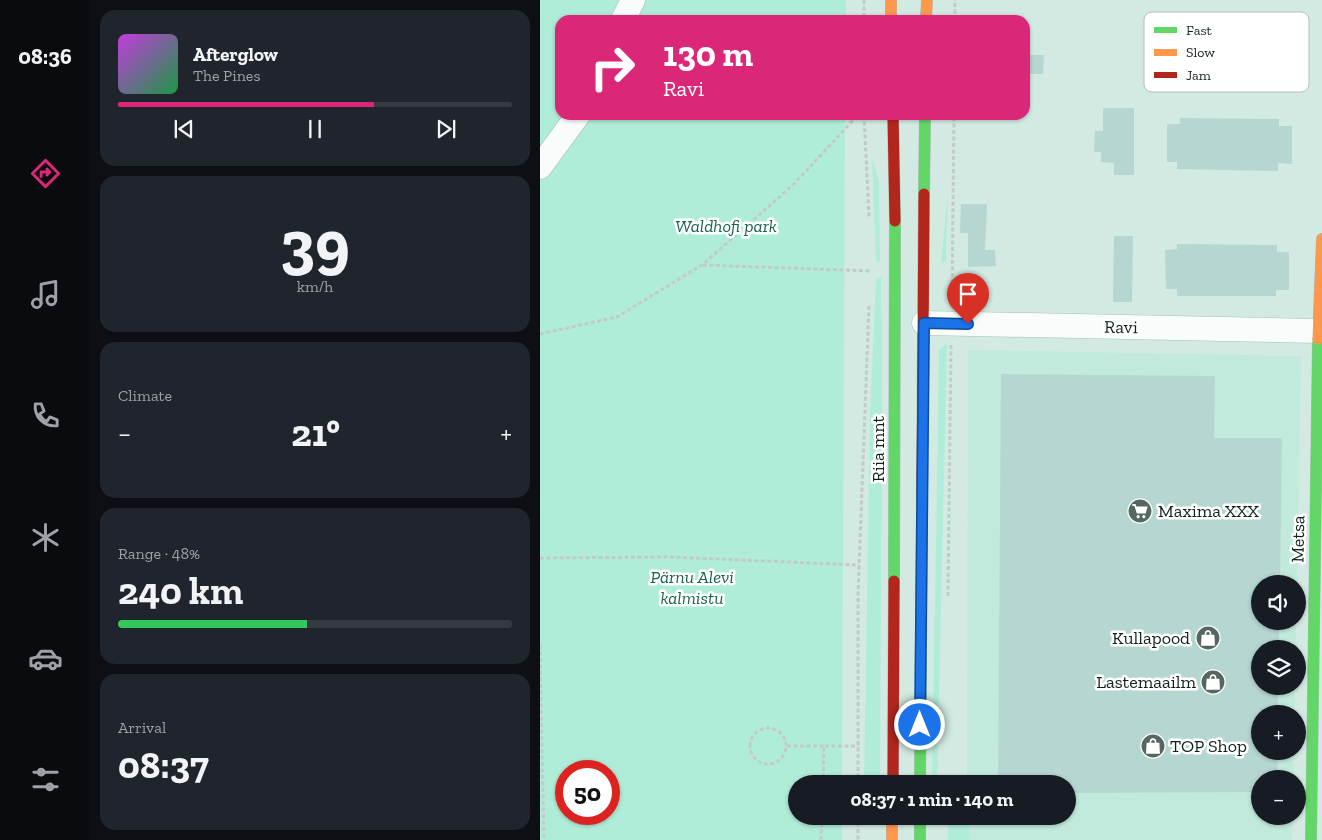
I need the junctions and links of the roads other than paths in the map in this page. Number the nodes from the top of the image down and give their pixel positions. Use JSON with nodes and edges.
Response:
{"nodes":[{"id":1,"x":633,"y":0,"type":"edge"},
{"id":2,"x":891,"y":0,"type":"edge"},
{"id":3,"x":927,"y":0,"type":"edge"},
{"id":4,"x":626,"y":15,"type":"edge"},
{"id":5,"x":891,"y":15,"type":"edge"},
{"id":6,"x":926,"y":15,"type":"edge"},
{"id":7,"x":574,"y":120,"type":"edge"},
{"id":8,"x":893,"y":120,"type":"edge"},
{"id":9,"x":925,"y":120,"type":"edge"},
{"id":10,"x":540,"y":167,"type":"edge"},
{"id":11,"x":1322,"y":239,"type":"edge"},
{"id":12,"x":924,"y":323,"type":"junction"},
{"id":13,"x":1318,"y":331,"type":"junction"},
{"id":14,"x":1318,"y":688,"type":"edge"},
{"id":15,"x":893,"y":775,"type":"edge"},
{"id":16,"x":920,"y":775,"type":"edge"},
{"id":17,"x":892,"y":825,"type":"edge"},
{"id":18,"x":920,"y":825,"type":"edge"},
{"id":19,"x":892,"y":840,"type":"edge"},
{"id":20,"x":920,"y":840,"type":"edge"},
{"id":21,"x":1311,"y":840,"type":"edge"}],
"edges":[{"from":1,"to":4,"type":"street"},
{"from":2,"to":5,"type":"main road"},
{"from":3,"to":6,"type":"main road"},
{"from":7,"to":10,"type":"street"},
{"from":8,"to":15,"type":"main road","name":"Riia mnt"},
{"from":9,"to":12,"type":"main road"},
{"from":11,"to":13,"type":"main road","name":"Metsa"},
{"from":12,"to":13,"type":"street","name":"Ravi"},
{"from":12,"to":16,"type":"main road"},
{"from":13,"to":14,"type":"main road","name":"Metsa"},
{"from":14,"to":21,"type":"main road","name":"Metsa"},
{"from":17,"to":19,"type":"main road"},
{"from":18,"to":20,"type":"main road"}]}
